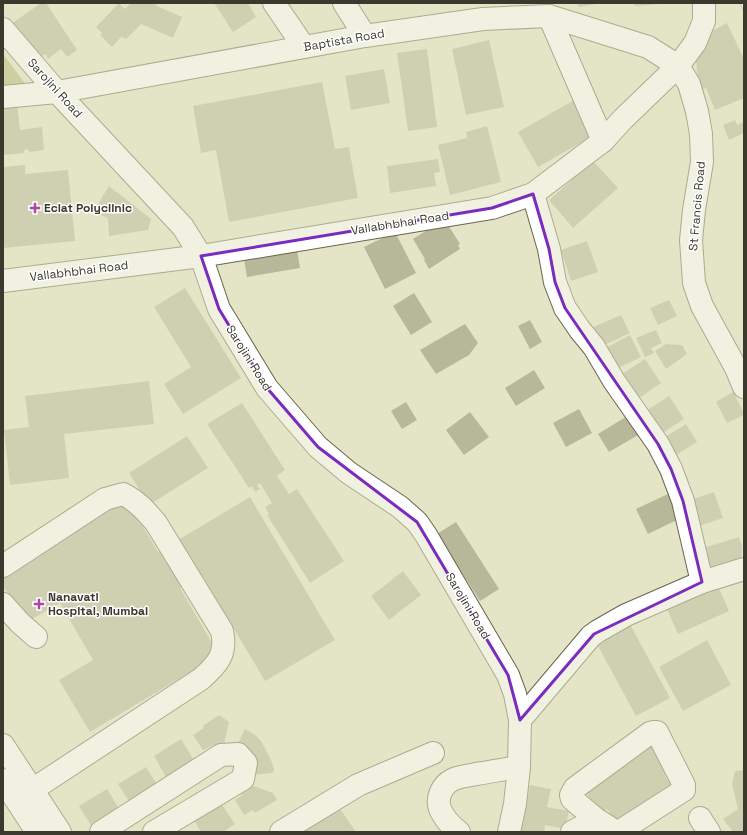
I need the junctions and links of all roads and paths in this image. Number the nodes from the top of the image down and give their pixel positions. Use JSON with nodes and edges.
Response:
{"nodes":[{"id":1,"x":344,"y":3,"type":"edge"},
{"id":2,"x":704,"y":3,"type":"edge"},
{"id":3,"x":283,"y":5,"type":"edge"},
{"id":4,"x":478,"y":11,"type":"edge"},
{"id":5,"x":549,"y":16,"type":"junction"},
{"id":6,"x":3,"y":29,"type":"edge"},
{"id":7,"x":365,"y":36,"type":"junction"},
{"id":8,"x":304,"y":47,"type":"junction"},
{"id":9,"x":678,"y":66,"type":"junction"},
{"id":10,"x":57,"y":92,"type":"junction"},
{"id":11,"x":3,"y":97,"type":"edge"},
{"id":12,"x":603,"y":141,"type":"junction"},
{"id":13,"x":533,"y":194,"type":"junction"},
{"id":14,"x":201,"y":256,"type":"junction"},
{"id":15,"x":3,"y":280,"type":"edge"},
{"id":16,"x":744,"y":387,"type":"edge"},
{"id":17,"x":3,"y":566,"type":"edge"},
{"id":18,"x":744,"y":569,"type":"edge"},
{"id":19,"x":702,"y":582,"type":"junction"},
{"id":20,"x":3,"y":604,"type":"edge"},
{"id":21,"x":36,"y":637,"type":"dead end"},
{"id":22,"x":520,"y":720,"type":"junction"},
{"id":23,"x":3,"y":745,"type":"edge"},
{"id":24,"x":433,"y":753,"type":"dead end"},
{"id":25,"x":519,"y":767,"type":"junction"},
{"id":26,"x":3,"y":780,"type":"edge"},
{"id":27,"x":32,"y":790,"type":"junction"},
{"id":28,"x":596,"y":819,"type":"junction"},
{"id":29,"x":37,"y":832,"type":"edge"},
{"id":30,"x":60,"y":832,"type":"edge"},
{"id":31,"x":101,"y":832,"type":"edge"},
{"id":32,"x":154,"y":832,"type":"edge"},
{"id":33,"x":281,"y":832,"type":"edge"},
{"id":34,"x":459,"y":832,"type":"edge"},
{"id":35,"x":509,"y":832,"type":"edge"},
{"id":36,"x":572,"y":832,"type":"edge"}],
"edges":[{"from":1,"to":7,"type":"street"},
{"from":2,"to":9,"type":"street","name":"Vallabhbhai Road"},
{"from":3,"to":8,"type":"street"},
{"from":4,"to":5,"type":"street","name":"Baptista Road"},
{"from":4,"to":7,"type":"street","name":"Baptista Road"},
{"from":5,"to":9,"type":"street","name":"Baptista Road"},
{"from":5,"to":12,"type":"street"},
{"from":6,"to":10,"type":"street","name":"Sarojini Road"},
{"from":7,"to":8,"type":"street","name":"Baptista Road"},
{"from":8,"to":10,"type":"street","name":"Baptista Road"},
{"from":9,"to":12,"type":"street","name":"Vallabhbhai Road"},
{"from":9,"to":16,"type":"street","name":"St Francis Road"},
{"from":10,"to":11,"type":"street","name":"Baptista Road"},
{"from":10,"to":14,"type":"street","name":"Sarojini Road"},
{"from":12,"to":13,"type":"street","name":"Vallabhbhai Road"},
{"from":13,"to":14,"type":"street","name":"Vallabhbhai Road"},
{"from":13,"to":19,"type":"street"},
{"from":14,"to":15,"type":"street","name":"Vallabhbhai Road"},
{"from":14,"to":22,"type":"street","name":"Sarojini Road"},
{"from":17,"to":27,"type":"street"},
{"from":18,"to":19,"type":"street"},
{"from":19,"to":22,"type":"street"},
{"from":20,"to":21,"type":"street"},
{"from":22,"to":25,"type":"street","name":"Sarojini Road"},
{"from":23,"to":27,"type":"street"},
{"from":24,"to":33,"type":"street"},
{"from":25,"to":34,"type":"street"},
{"from":25,"to":35,"type":"street","name":"Sarojini Road"},
{"from":26,"to":29,"type":"street"},
{"from":27,"to":30,"type":"street"},
{"from":28,"to":28,"type":"street"},
{"from":28,"to":36,"type":"street"},
{"from":31,"to":32,"type":"street"}]}
